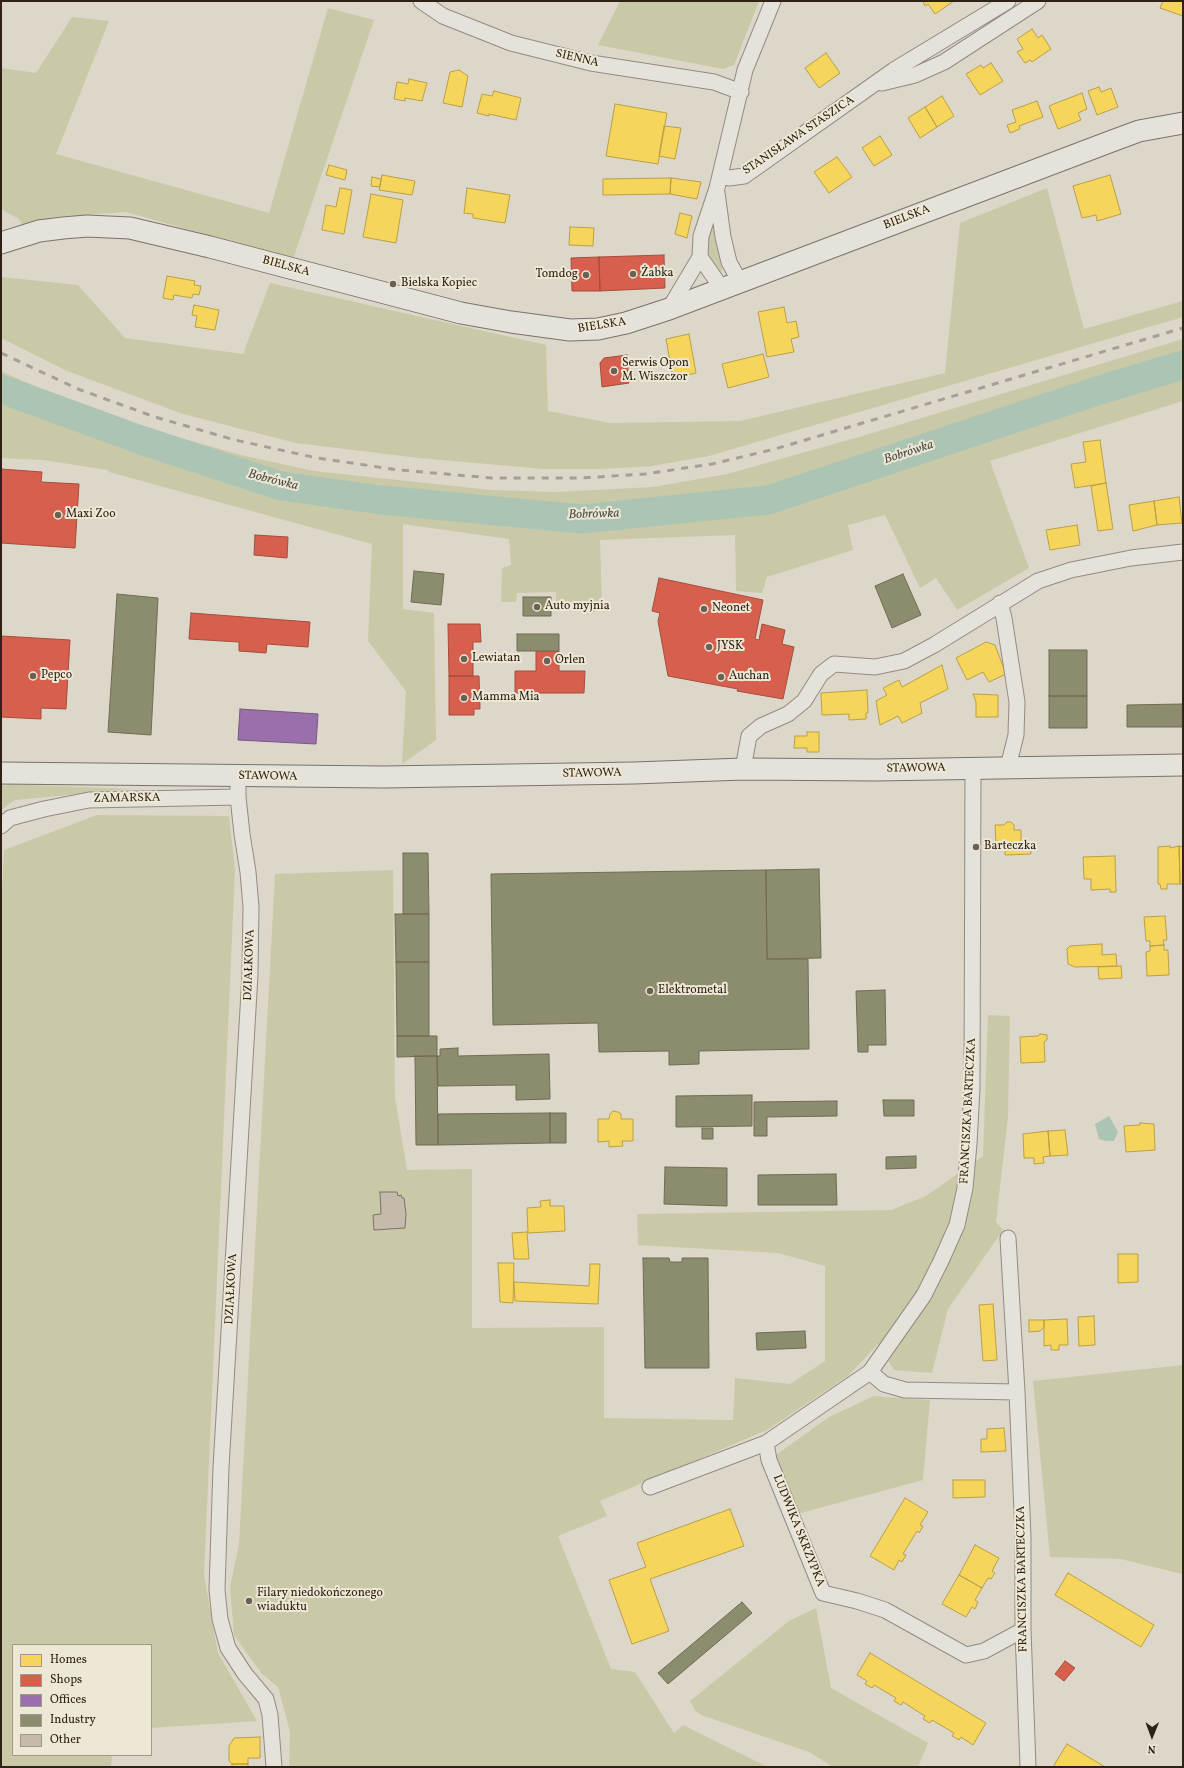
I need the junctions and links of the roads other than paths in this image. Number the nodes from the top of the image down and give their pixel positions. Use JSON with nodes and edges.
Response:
{"nodes":[{"id":1,"x":421,"y":1,"type":"edge"},
{"id":2,"x":773,"y":1,"type":"edge"},
{"id":3,"x":1008,"y":1,"type":"edge"},
{"id":4,"x":1038,"y":1,"type":"edge"},
{"id":5,"x":875,"y":85,"type":"junction"},
{"id":6,"x":741,"y":92,"type":"junction"},
{"id":7,"x":1183,"y":119,"type":"edge"},
{"id":8,"x":718,"y":182,"type":"junction"},
{"id":9,"x":1,"y":243,"type":"edge"},
{"id":10,"x":700,"y":256,"type":"junction"},
{"id":11,"x":731,"y":286,"type":"junction"},
{"id":12,"x":669,"y":309,"type":"junction"},
{"id":13,"x":1183,"y":552,"type":"edge"},
{"id":14,"x":1000,"y":603,"type":"junction"},
{"id":15,"x":1183,"y":765,"type":"edge"},
{"id":16,"x":1008,"y":767,"type":"junction"},
{"id":17,"x":973,"y":768,"type":"junction"},
{"id":18,"x":744,"y":769,"type":"junction"},
{"id":19,"x":1,"y":773,"type":"edge"},
{"id":20,"x":238,"y":776,"type":"junction"},
{"id":21,"x":238,"y":797,"type":"junction"},
{"id":22,"x":1,"y":826,"type":"edge"},
{"id":23,"x":1008,"y":1238,"type":"dead end"},
{"id":24,"x":870,"y":1372,"type":"junction"},
{"id":25,"x":1018,"y":1392,"type":"junction"},
{"id":26,"x":766,"y":1443,"type":"junction"},
{"id":27,"x":650,"y":1487,"type":"dead end"},
{"id":28,"x":1023,"y":1630,"type":"junction"},
{"id":29,"x":274,"y":1767,"type":"edge"},
{"id":30,"x":1028,"y":1767,"type":"edge"}],
"edges":[{"from":1,"to":6,"type":"street","name":"SIENNA"},
{"from":2,"to":6,"type":"street"},
{"from":3,"to":5,"type":"street","name":"STANISŁAWA STASZICA"},
{"from":4,"to":5,"type":"street","name":"STANISŁAWA STASZICA"},
{"from":5,"to":8,"type":"street","name":"STANISŁAWA STASZICA"},
{"from":6,"to":8,"type":"street"},
{"from":7,"to":11,"type":"street","name":"BIELSKA"},
{"from":8,"to":10,"type":"street"},
{"from":8,"to":11,"type":"street"},
{"from":9,"to":12,"type":"street","name":"BIELSKA"},
{"from":10,"to":11,"type":"street"},
{"from":10,"to":12,"type":"street"},
{"from":11,"to":12,"type":"street","name":"BIELSKA"},
{"from":13,"to":14,"type":"street"},
{"from":14,"to":16,"type":"street"},
{"from":14,"to":18,"type":"street"},
{"from":15,"to":16,"type":"street","name":"STAWOWA"},
{"from":16,"to":17,"type":"street","name":"STAWOWA"},
{"from":17,"to":18,"type":"street","name":"STAWOWA"},
{"from":17,"to":24,"type":"street","name":"FRANCISZKA BARTECZKA"},
{"from":18,"to":20,"type":"street","name":"STAWOWA"},
{"from":19,"to":20,"type":"street","name":"STAWOWA"},
{"from":20,"to":21,"type":"street"},
{"from":21,"to":22,"type":"street","name":"ZAMARSKA"},
{"from":21,"to":29,"type":"street","name":"DZIAŁKOWA"},
{"from":23,"to":25,"type":"street","name":"FRANCISZKA BARTECZKA"},
{"from":24,"to":25,"type":"street"},
{"from":24,"to":26,"type":"street"},
{"from":25,"to":28,"type":"street","name":"FRANCISZKA BARTECZKA"},
{"from":26,"to":27,"type":"street"},
{"from":26,"to":28,"type":"street","name":"LUDWIKA SKRZYPKA"},
{"from":28,"to":30,"type":"street","name":"FRANCISZKA BARTECZKA"}]}
